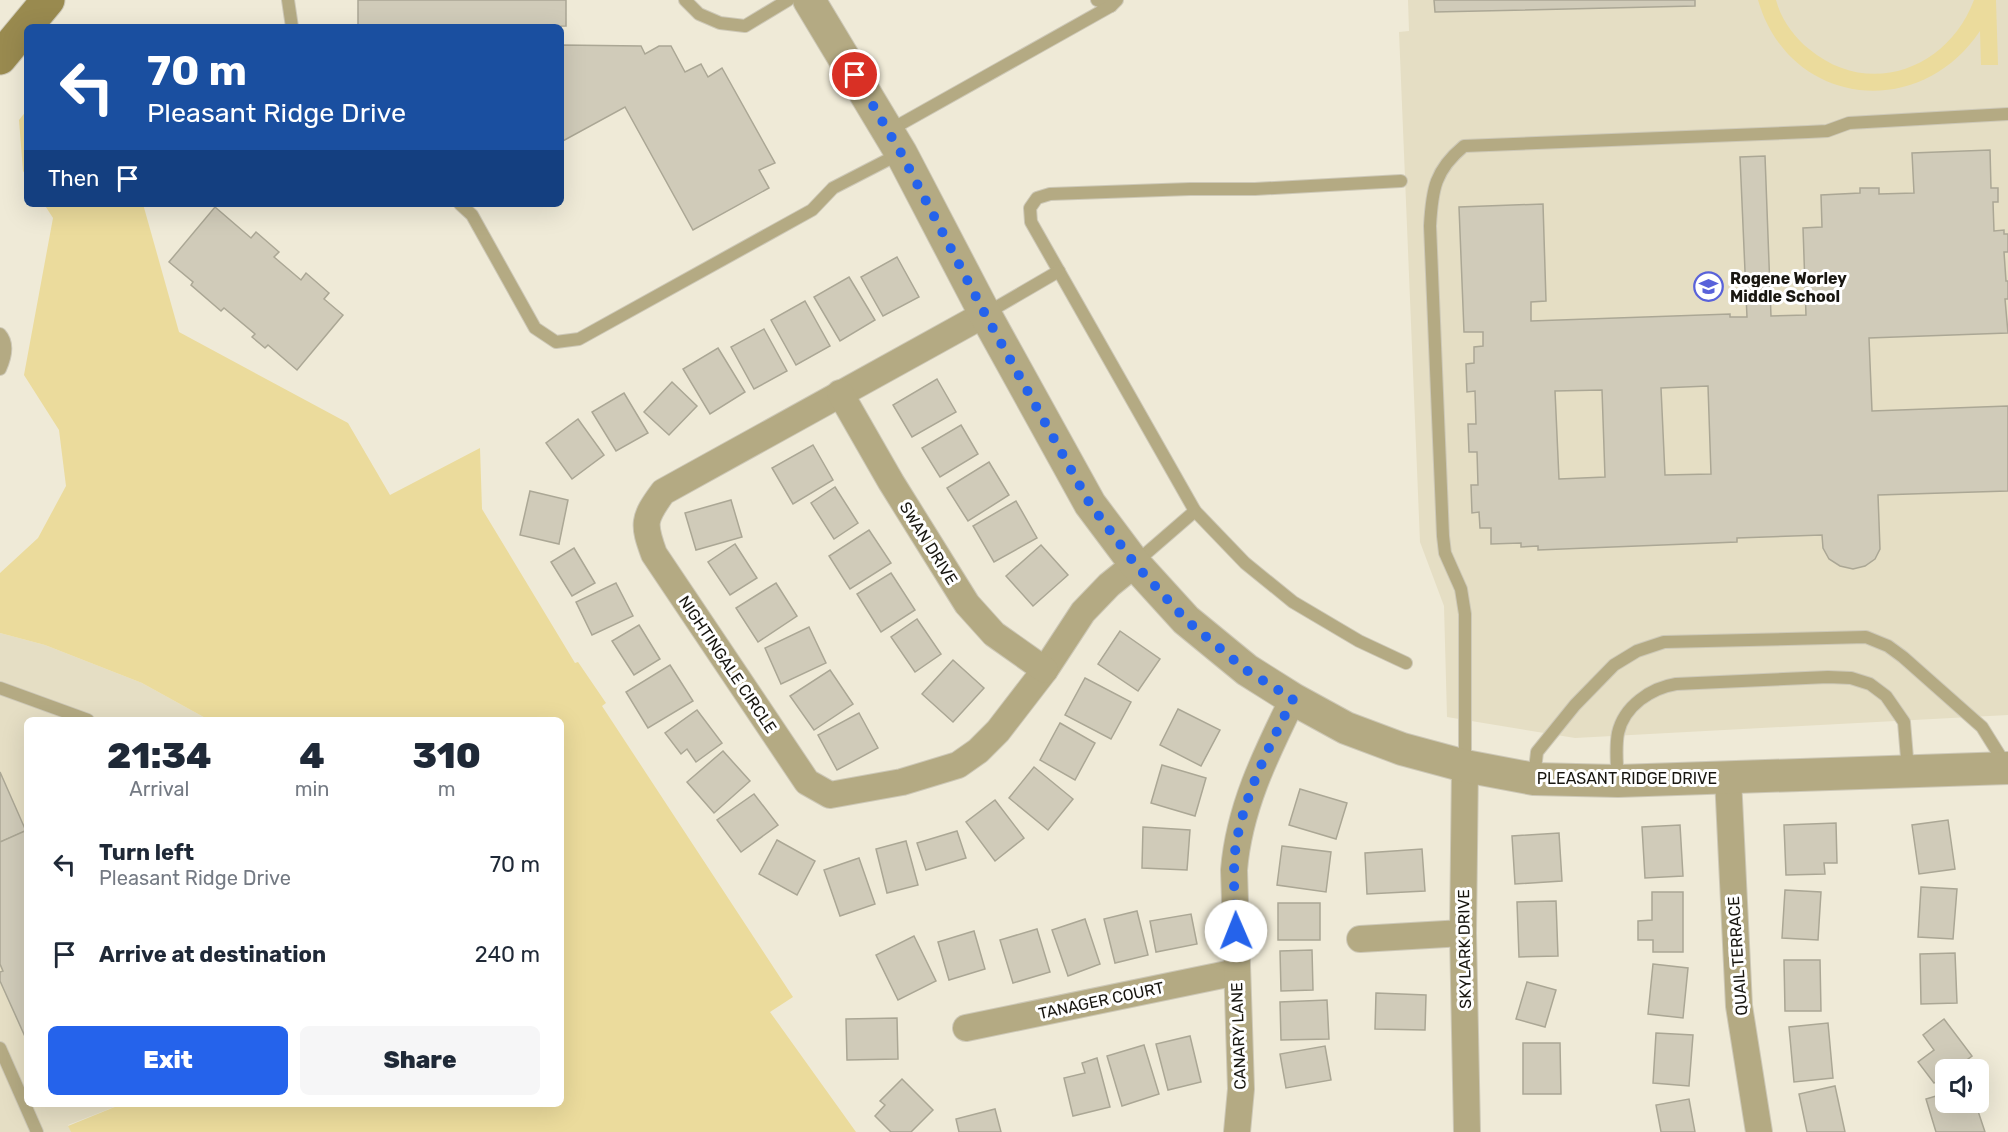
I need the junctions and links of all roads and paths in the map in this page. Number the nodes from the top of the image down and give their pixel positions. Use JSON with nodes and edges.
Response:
{"nodes":[{"id":1,"x":48,"y":0,"type":"edge"},
{"id":2,"x":288,"y":0,"type":"edge"},
{"id":3,"x":685,"y":0,"type":"edge"},
{"id":4,"x":788,"y":0,"type":"edge"},
{"id":5,"x":809,"y":0,"type":"edge"},
{"id":6,"x":1097,"y":0,"type":"edge"},
{"id":7,"x":1114,"y":3,"type":"edge"},
{"id":8,"x":28,"y":24,"type":"edge"},
{"id":9,"x":292,"y":24,"type":"edge"},
{"id":10,"x":24,"y":29,"type":"edge"},
{"id":11,"x":0,"y":58,"type":"edge"},
{"id":12,"x":2008,"y":114,"type":"edge"},
{"id":13,"x":895,"y":142,"type":"junction"},
{"id":14,"x":1401,"y":181,"type":"dead end"},
{"id":15,"x":463,"y":207,"type":"edge"},
{"id":16,"x":1059,"y":271,"type":"junction"},
{"id":17,"x":985,"y":314,"type":"junction"},
{"id":18,"x":0,"y":334,"type":"edge"},
{"id":19,"x":0,"y":369,"type":"edge"},
{"id":20,"x":840,"y":393,"type":"junction"},
{"id":21,"x":1195,"y":512,"type":"junction"},
{"id":22,"x":1135,"y":564,"type":"junction"},
{"id":23,"x":1406,"y":663,"type":"dead end"},
{"id":24,"x":1045,"y":670,"type":"junction"},
{"id":25,"x":0,"y":688,"type":"edge"},
{"id":26,"x":1293,"y":699,"type":"junction"},
{"id":27,"x":80,"y":717,"type":"edge"},
{"id":28,"x":1465,"y":766,"type":"junction"},
{"id":29,"x":2008,"y":768,"type":"edge"},
{"id":30,"x":1908,"y":771,"type":"junction"},
{"id":31,"x":1728,"y":778,"type":"junction"},
{"id":32,"x":1534,"y":779,"type":"junction"},
{"id":33,"x":1618,"y":781,"type":"junction"},
{"id":34,"x":2008,"y":784,"type":"edge"},
{"id":35,"x":1463,"y":933,"type":"junction"},
{"id":36,"x":1360,"y":939,"type":"dead end"},
{"id":37,"x":1236,"y":972,"type":"junction"},
{"id":38,"x":966,"y":1028,"type":"dead end"},
{"id":39,"x":0,"y":1048,"type":"edge"},
{"id":40,"x":24,"y":1102,"type":"edge"},
{"id":41,"x":26,"y":1107,"type":"edge"},
{"id":42,"x":37,"y":1132,"type":"edge"},
{"id":43,"x":1236,"y":1132,"type":"edge"},
{"id":44,"x":1467,"y":1132,"type":"edge"},
{"id":45,"x":1759,"y":1132,"type":"edge"}],
"edges":[{"from":1,"to":8,"type":"main road"},
{"from":2,"to":9,"type":"lane"},
{"from":3,"to":4,"type":"lane"},
{"from":5,"to":13,"type":"street","name":"PLEASANT RIDGE DRIVE"},
{"from":6,"to":7,"type":"lane"},
{"from":7,"to":13,"type":"lane"},
{"from":10,"to":11,"type":"main road"},
{"from":12,"to":28,"type":"lane"},
{"from":13,"to":15,"type":"lane"},
{"from":13,"to":17,"type":"street","name":"PLEASANT RIDGE DRIVE"},
{"from":14,"to":16,"type":"lane"},
{"from":16,"to":17,"type":"lane"},
{"from":16,"to":21,"type":"lane"},
{"from":17,"to":20,"type":"street","name":"NIGHTINGALE CIRCLE"},
{"from":17,"to":22,"type":"street","name":"PLEASANT RIDGE DRIVE"},
{"from":18,"to":19,"type":"lane"},
{"from":20,"to":24,"type":"street","name":"SWAN DRIVE"},
{"from":20,"to":24,"type":"street","name":"NIGHTINGALE CIRCLE"},
{"from":21,"to":22,"type":"lane"},
{"from":21,"to":23,"type":"lane"},
{"from":22,"to":24,"type":"street","name":"NIGHTINGALE CIRCLE"},
{"from":22,"to":26,"type":"street","name":"PLEASANT RIDGE DRIVE"},
{"from":25,"to":27,"type":"lane"},
{"from":26,"to":28,"type":"street","name":"PLEASANT RIDGE DRIVE"},
{"from":26,"to":37,"type":"street","name":"CANARY LANE"},
{"from":28,"to":32,"type":"street","name":"PLEASANT RIDGE DRIVE"},
{"from":28,"to":35,"type":"street","name":"SKYLARK DRIVE"},
{"from":29,"to":30,"type":"street","name":"PLEASANT RIDGE DRIVE"},
{"from":29,"to":32,"type":"lane"},
{"from":29,"to":34,"type":"street"},
{"from":30,"to":31,"type":"street","name":"PLEASANT RIDGE DRIVE"},
{"from":30,"to":33,"type":"lane"},
{"from":31,"to":33,"type":"street","name":"PLEASANT RIDGE DRIVE"},
{"from":31,"to":45,"type":"street","name":"QUAIL TERRACE"},
{"from":32,"to":33,"type":"street","name":"PLEASANT RIDGE DRIVE"},
{"from":35,"to":36,"type":"street"},
{"from":35,"to":44,"type":"street","name":"SKYLARK DRIVE"},
{"from":37,"to":38,"type":"street","name":"TANAGER COURT"},
{"from":37,"to":43,"type":"street","name":"CANARY LANE"},
{"from":39,"to":40,"type":"lane"},
{"from":41,"to":42,"type":"lane"}]}
